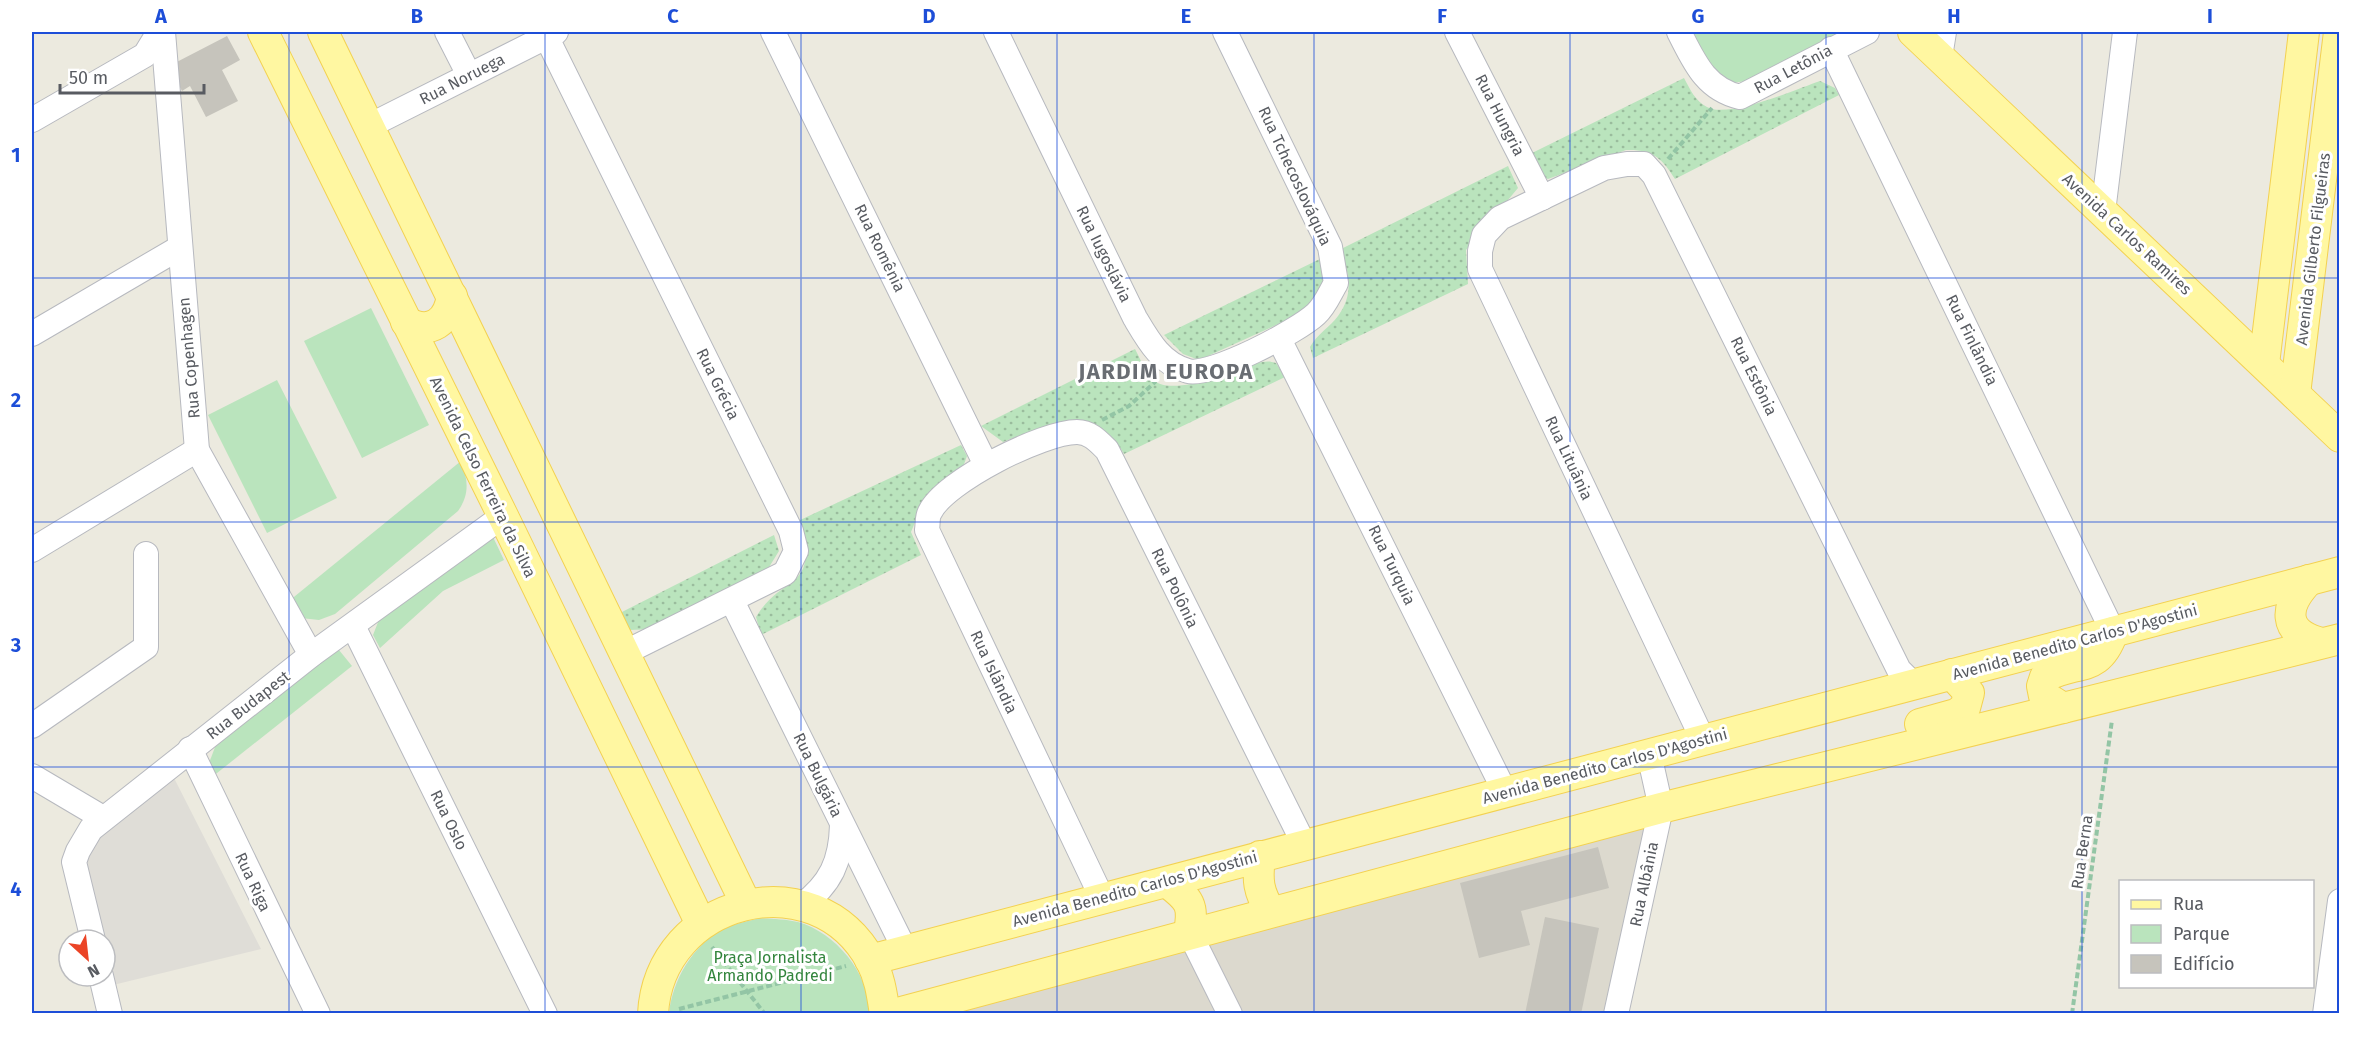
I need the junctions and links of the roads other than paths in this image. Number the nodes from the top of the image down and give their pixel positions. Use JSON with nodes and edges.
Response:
{"nodes":[{"id":1,"x":161,"y":32,"type":"edge"},
{"id":2,"x":263,"y":32,"type":"edge"},
{"id":3,"x":323,"y":32,"type":"edge"},
{"id":4,"x":447,"y":32,"type":"edge"},
{"id":5,"x":773,"y":32,"type":"edge"},
{"id":6,"x":996,"y":32,"type":"edge"},
{"id":7,"x":1225,"y":32,"type":"edge"},
{"id":8,"x":1457,"y":32,"type":"edge"},
{"id":9,"x":1679,"y":32,"type":"edge"},
{"id":10,"x":1867,"y":32,"type":"edge"},
{"id":11,"x":1913,"y":32,"type":"edge"},
{"id":12,"x":2125,"y":32,"type":"edge"},
{"id":13,"x":2304,"y":32,"type":"edge"},
{"id":14,"x":2338,"y":32,"type":"edge"},
{"id":15,"x":551,"y":34,"type":"edge"},
{"id":16,"x":1942,"y":44,"type":"edge"},
{"id":17,"x":1831,"y":49,"type":"junction"},
{"id":18,"x":469,"y":75,"type":"junction"},
{"id":19,"x":32,"y":120,"type":"edge"},
{"id":20,"x":369,"y":126,"type":"junction"},
{"id":21,"x":1542,"y":198,"type":"junction"},
{"id":22,"x":2103,"y":212,"type":"junction"},
{"id":23,"x":179,"y":248,"type":"junction"},
{"id":24,"x":452,"y":296,"type":"junction"},
{"id":25,"x":2272,"y":300,"type":"junction"},
{"id":26,"x":2306,"y":305,"type":"junction"},
{"id":27,"x":406,"y":322,"type":"junction"},
{"id":28,"x":32,"y":334,"type":"edge"},
{"id":29,"x":1280,"y":339,"type":"junction"},
{"id":30,"x":2264,"y":364,"type":"junction"},
{"id":31,"x":494,"y":387,"type":"junction"},
{"id":32,"x":2295,"y":394,"type":"junction"},
{"id":33,"x":450,"y":411,"type":"junction"},
{"id":34,"x":2340,"y":437,"type":"edge"},
{"id":35,"x":197,"y":450,"type":"junction"},
{"id":36,"x":986,"y":465,"type":"junction"},
{"id":37,"x":503,"y":516,"type":"junction"},
{"id":38,"x":32,"y":550,"type":"edge"},
{"id":39,"x":146,"y":554,"type":"dead end"},
{"id":40,"x":2340,"y":572,"type":"edge"},
{"id":41,"x":2309,"y":580,"type":"junction"},
{"id":42,"x":732,"y":601,"type":"junction"},
{"id":43,"x":353,"y":626,"type":"junction"},
{"id":44,"x":2113,"y":632,"type":"junction"},
{"id":45,"x":2330,"y":641,"type":"edge"},
{"id":46,"x":626,"y":652,"type":"junction"},
{"id":47,"x":311,"y":655,"type":"junction"},
{"id":48,"x":1952,"y":674,"type":"junction"},
{"id":49,"x":1913,"y":684,"type":"junction"},
{"id":50,"x":2062,"y":708,"type":"junction"},
{"id":51,"x":32,"y":726,"type":"edge"},
{"id":52,"x":1703,"y":740,"type":"junction"},
{"id":53,"x":190,"y":749,"type":"junction"},
{"id":54,"x":1884,"y":752,"type":"junction"},
{"id":55,"x":1649,"y":754,"type":"junction"},
{"id":56,"x":32,"y":776,"type":"edge"},
{"id":57,"x":1505,"y":792,"type":"junction"},
{"id":58,"x":1660,"y":807,"type":"junction"},
{"id":59,"x":103,"y":818,"type":"junction"},
{"id":60,"x":842,"y":822,"type":"junction"},
{"id":61,"x":1304,"y":844,"type":"junction"},
{"id":62,"x":1260,"y":856,"type":"junction"},
{"id":63,"x":1168,"y":883,"type":"junction"},
{"id":64,"x":1102,"y":898,"type":"junction"},
{"id":65,"x":2340,"y":901,"type":"edge"},
{"id":66,"x":746,"y":904,"type":"junction"},
{"id":67,"x":801,"y":906,"type":"junction"},
{"id":68,"x":1271,"y":912,"type":"junction"},
{"id":69,"x":699,"y":925,"type":"junction"},
{"id":70,"x":90,"y":928,"type":"edge"},
{"id":71,"x":1189,"y":932,"type":"junction"},
{"id":72,"x":905,"y":950,"type":"junction"},
{"id":73,"x":870,"y":960,"type":"junction"},
{"id":74,"x":104,"y":988,"type":"edge"},
{"id":75,"x":662,"y":1012,"type":"edge"},
{"id":76,"x":110,"y":1014,"type":"edge"},
{"id":77,"x":318,"y":1014,"type":"edge"},
{"id":78,"x":545,"y":1014,"type":"edge"},
{"id":79,"x":885,"y":1014,"type":"edge"},
{"id":80,"x":894,"y":1014,"type":"edge"},
{"id":81,"x":1230,"y":1014,"type":"edge"},
{"id":82,"x":1616,"y":1014,"type":"edge"},
{"id":83,"x":2325,"y":1014,"type":"edge"}],
"edges":[{"from":1,"to":19,"type":"street"},
{"from":1,"to":23,"type":"street","name":"Rua Copenhagen"},
{"from":2,"to":27,"type":"main road","name":"Avenida Celso Ferreira da Silva"},
{"from":3,"to":20,"type":"main road"},
{"from":4,"to":18,"type":"street"},
{"from":5,"to":36,"type":"street","name":"Rua Romênia"},
{"from":6,"to":29,"type":"street","name":"Rua Iugoslávia"},
{"from":7,"to":29,"type":"street","name":"Rua Tchecoslováquia"},
{"from":8,"to":21,"type":"street","name":"Rua Hungria"},
{"from":9,"to":17,"type":"street","name":"Rua Letônia"},
{"from":10,"to":17,"type":"street","name":"Rua Letônia"},
{"from":11,"to":16,"type":"main road","name":"Avenida Carlos Ramires"},
{"from":12,"to":22,"type":"street"},
{"from":13,"to":25,"type":"main road"},
{"from":14,"to":26,"type":"main road","name":"Avenida Gilberto Filgueiras"},
{"from":15,"to":18,"type":"street","name":"Rua Noruega"},
{"from":15,"to":42,"type":"street","name":"Rua Grécia"},
{"from":16,"to":22,"type":"main road","name":"Avenida Carlos Ramires"},
{"from":17,"to":44,"type":"street","name":"Rua Finlândia"},
{"from":18,"to":20,"type":"street","name":"Rua Noruega"},
{"from":20,"to":24,"type":"main road"},
{"from":21,"to":49,"type":"street","name":"Rua Estônia"},
{"from":21,"to":52,"type":"street","name":"Rua Lituânia"},
{"from":22,"to":30,"type":"main road","name":"Avenida Carlos Ramires"},
{"from":23,"to":28,"type":"street"},
{"from":23,"to":35,"type":"street","name":"Rua Copenhagen"},
{"from":24,"to":27,"type":"main road"},
{"from":24,"to":31,"type":"main road"},
{"from":25,"to":26,"type":"main road"},
{"from":25,"to":30,"type":"main road"},
{"from":26,"to":32,"type":"main road","name":"Avenida Gilberto Filgueiras"},
{"from":27,"to":33,"type":"main road","name":"Avenida Celso Ferreira da Silva"},
{"from":29,"to":57,"type":"street","name":"Rua Turquia"},
{"from":30,"to":32,"type":"main road","name":"Avenida Carlos Ramires"},
{"from":31,"to":33,"type":"main road"},
{"from":31,"to":46,"type":"main road"},
{"from":32,"to":34,"type":"main road","name":"Avenida Carlos Ramires"},
{"from":33,"to":37,"type":"main road","name":"Avenida Celso Ferreira da Silva"},
{"from":35,"to":38,"type":"street"},
{"from":35,"to":47,"type":"street","name":"Rua Copenhagen"},
{"from":36,"to":61,"type":"street","name":"Rua Polônia"},
{"from":36,"to":64,"type":"street","name":"Rua Islândia"},
{"from":37,"to":43,"type":"street","name":"Rua Budapest"},
{"from":37,"to":69,"type":"main road","name":"Avenida Celso Ferreira da Silva"},
{"from":39,"to":51,"type":"street"},
{"from":40,"to":41,"type":"main road","name":"Avenida Benedito Carlos D'Agostini"},
{"from":41,"to":44,"type":"main road","name":"Avenida Benedito Carlos D'Agostini"},
{"from":41,"to":45,"type":"main road"},
{"from":42,"to":46,"type":"street","name":"Rua Grécia"},
{"from":42,"to":60,"type":"street","name":"Rua Bulgária"},
{"from":43,"to":47,"type":"street","name":"Rua Budapest"},
{"from":43,"to":78,"type":"street","name":"Rua Oslo"},
{"from":44,"to":48,"type":"main road","name":"Avenida Benedito Carlos D'Agostini"},
{"from":44,"to":50,"type":"main road"},
{"from":45,"to":50,"type":"main road"},
{"from":46,"to":66,"type":"main road"},
{"from":47,"to":53,"type":"street","name":"Rua Budapest"},
{"from":48,"to":49,"type":"main road","name":"Avenida Benedito Carlos D'Agostini"},
{"from":48,"to":54,"type":"main road"},
{"from":49,"to":52,"type":"main road","name":"Avenida Benedito Carlos D'Agostini"},
{"from":50,"to":54,"type":"main road"},
{"from":52,"to":55,"type":"main road","name":"Avenida Benedito Carlos D'Agostini"},
{"from":53,"to":59,"type":"street","name":"Rua Budapest"},
{"from":53,"to":77,"type":"street","name":"Rua Riga"},
{"from":54,"to":58,"type":"main road"},
{"from":55,"to":57,"type":"main road","name":"Avenida Benedito Carlos D'Agostini"},
{"from":55,"to":58,"type":"street","name":"Rua Albânia"},
{"from":56,"to":59,"type":"street"},
{"from":57,"to":61,"type":"main road","name":"Avenida Benedito Carlos D'Agostini"},
{"from":58,"to":68,"type":"main road"},
{"from":58,"to":82,"type":"street","name":"Rua Albânia"},
{"from":59,"to":70,"type":"street","name":"Rua Budapest"},
{"from":60,"to":67,"type":"street"},
{"from":60,"to":72,"type":"street","name":"Rua Bulgária"},
{"from":61,"to":62,"type":"main road","name":"Avenida Benedito Carlos D'Agostini"},
{"from":62,"to":63,"type":"main road","name":"Avenida Benedito Carlos D'Agostini"},
{"from":62,"to":68,"type":"main road"},
{"from":63,"to":64,"type":"main road","name":"Avenida Benedito Carlos D'Agostini"},
{"from":63,"to":71,"type":"main road"},
{"from":64,"to":72,"type":"main road","name":"Avenida Benedito Carlos D'Agostini"},
{"from":65,"to":83,"type":"street"},
{"from":66,"to":67,"type":"main road"},
{"from":66,"to":69,"type":"main road"},
{"from":67,"to":73,"type":"main road"},
{"from":68,"to":71,"type":"main road"},
{"from":69,"to":75,"type":"main road"},
{"from":71,"to":80,"type":"main road"},
{"from":71,"to":81,"type":"street"},
{"from":72,"to":73,"type":"main road","name":"Avenida Benedito Carlos D'Agostini"},
{"from":73,"to":79,"type":"main road"},
{"from":74,"to":76,"type":"street"}]}
